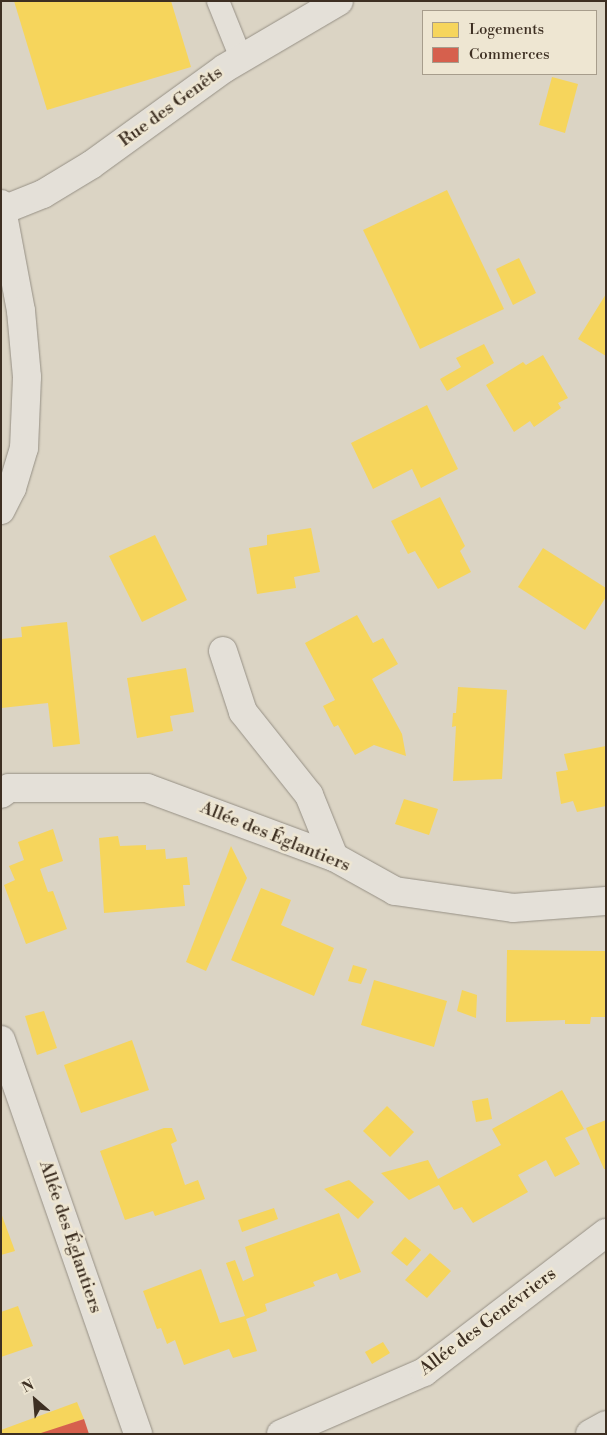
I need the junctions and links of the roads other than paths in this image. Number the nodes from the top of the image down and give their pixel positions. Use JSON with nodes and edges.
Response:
{"nodes":[{"id":1,"x":218,"y":1,"type":"edge"},
{"id":2,"x":338,"y":1,"type":"edge"},
{"id":3,"x":241,"y":58,"type":"junction"},
{"id":4,"x":2,"y":207,"type":"edge"},
{"id":5,"x":1,"y":510,"type":"edge"},
{"id":6,"x":223,"y":651,"type":"dead end"},
{"id":7,"x":1,"y":794,"type":"edge"},
{"id":8,"x":334,"y":857,"type":"junction"},
{"id":9,"x":606,"y":901,"type":"edge"},
{"id":10,"x":1,"y":1040,"type":"edge"},
{"id":11,"x":606,"y":1233,"type":"edge"},
{"id":12,"x":606,"y":1425,"type":"edge"},
{"id":13,"x":138,"y":1434,"type":"edge"},
{"id":14,"x":281,"y":1434,"type":"edge"},
{"id":15,"x":590,"y":1434,"type":"edge"}],
"edges":[{"from":1,"to":3,"type":"lane"},
{"from":2,"to":3,"type":"street","name":"Rue des Genêts"},
{"from":3,"to":4,"type":"street","name":"Rue des Genêts"},
{"from":4,"to":5,"type":"street"},
{"from":6,"to":8,"type":"street"},
{"from":7,"to":8,"type":"street","name":"Allée des Églantiers"},
{"from":8,"to":9,"type":"street","name":"Allée des Églantiers"},
{"from":10,"to":13,"type":"street","name":"Allée des Églantiers"},
{"from":11,"to":14,"type":"street","name":"Allée des Genévriers"},
{"from":12,"to":15,"type":"main road"}]}
